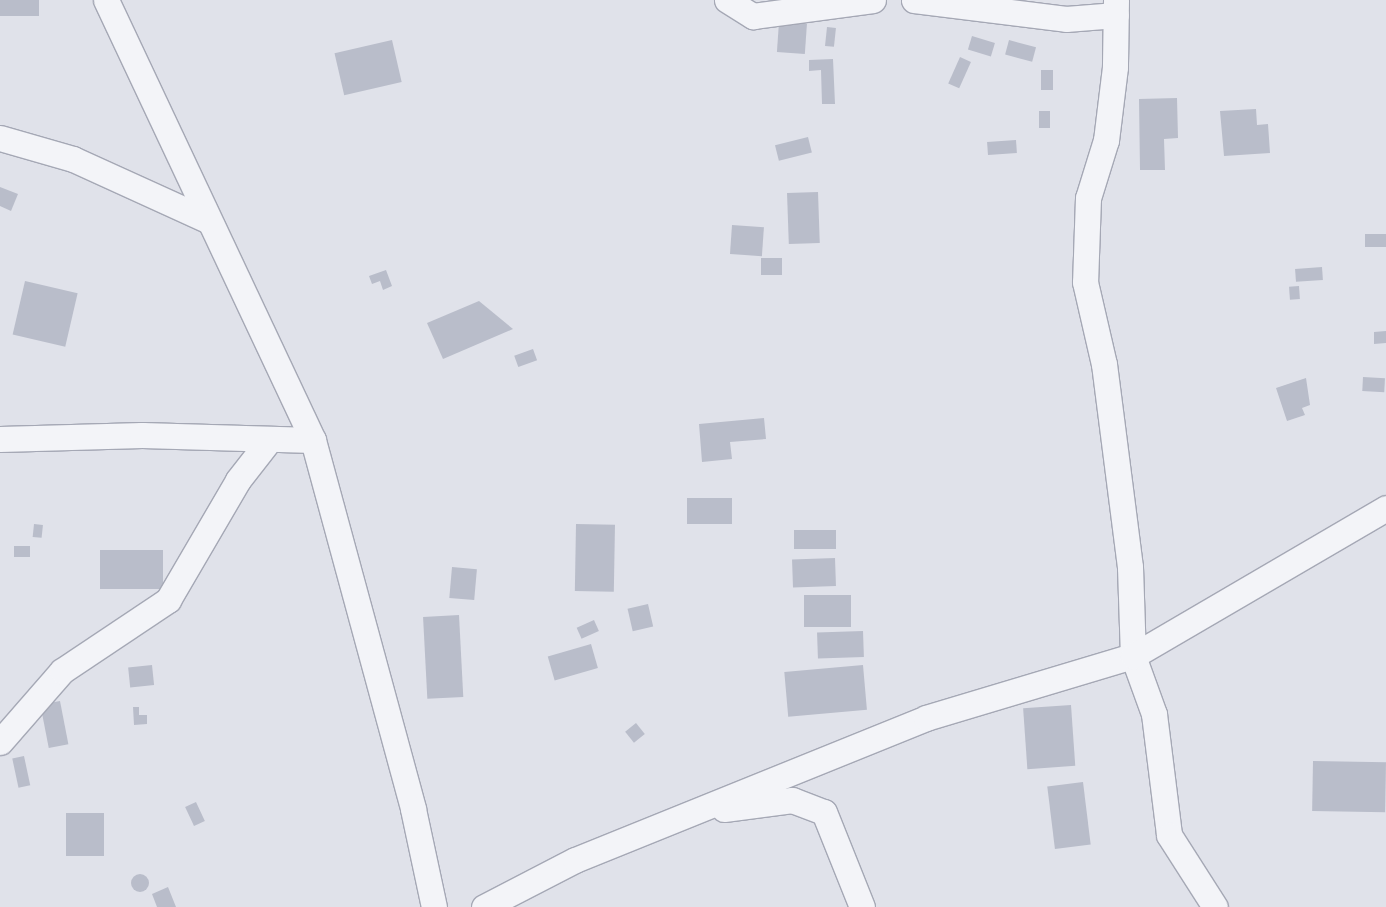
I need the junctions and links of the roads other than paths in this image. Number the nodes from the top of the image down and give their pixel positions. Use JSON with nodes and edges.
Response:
{"nodes":[{"id":1,"x":106,"y":0,"type":"edge"},
{"id":2,"x":727,"y":0,"type":"edge"},
{"id":3,"x":873,"y":0,"type":"edge"},
{"id":4,"x":914,"y":0,"type":"edge"},
{"id":5,"x":1116,"y":8,"type":"edge"},
{"id":6,"x":0,"y":138,"type":"edge"},
{"id":7,"x":207,"y":220,"type":"junction"},
{"id":8,"x":0,"y":439,"type":"edge"},
{"id":9,"x":270,"y":439,"type":"junction"},
{"id":10,"x":313,"y":440,"type":"junction"},
{"id":11,"x":1386,"y":508,"type":"edge"},
{"id":12,"x":1133,"y":656,"type":"junction"},
{"id":13,"x":0,"y":742,"type":"edge"},
{"id":14,"x":700,"y":812,"type":"junction"},
{"id":15,"x":434,"y":907,"type":"edge"},
{"id":16,"x":484,"y":907,"type":"edge"},
{"id":17,"x":862,"y":907,"type":"edge"},
{"id":18,"x":1215,"y":907,"type":"edge"}],
"edges":[{"from":1,"to":7,"type":"street"},
{"from":2,"to":3,"type":"street"},
{"from":4,"to":5,"type":"street"},
{"from":5,"to":12,"type":"street"},
{"from":6,"to":7,"type":"street"},
{"from":7,"to":10,"type":"street"},
{"from":8,"to":9,"type":"street"},
{"from":9,"to":10,"type":"street"},
{"from":9,"to":13,"type":"street"},
{"from":10,"to":15,"type":"street"},
{"from":11,"to":12,"type":"street"},
{"from":12,"to":14,"type":"street"},
{"from":12,"to":18,"type":"street"},
{"from":14,"to":16,"type":"street"},
{"from":14,"to":17,"type":"street"}]}
